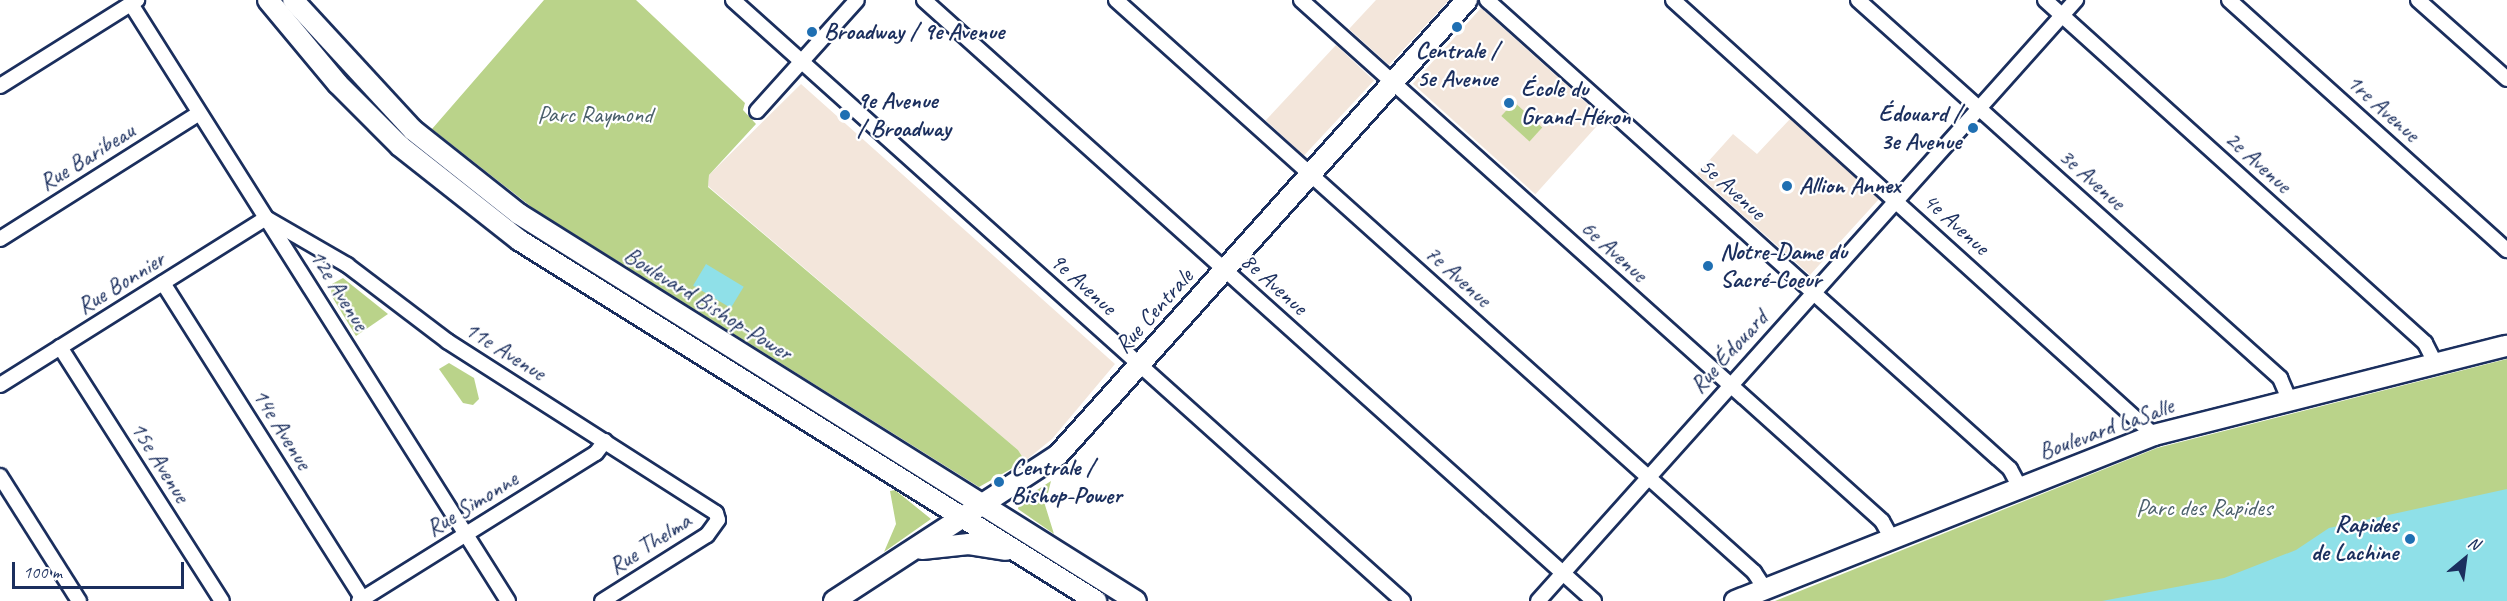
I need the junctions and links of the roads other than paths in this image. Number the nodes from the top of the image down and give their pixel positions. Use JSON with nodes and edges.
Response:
{"nodes":[{"id":1,"x":267,"y":0,"type":"edge"},
{"id":2,"x":293,"y":0,"type":"edge"},
{"id":3,"x":733,"y":0,"type":"edge"},
{"id":4,"x":857,"y":0,"type":"edge"},
{"id":5,"x":924,"y":0,"type":"edge"},
{"id":6,"x":1116,"y":0,"type":"edge"},
{"id":7,"x":1301,"y":0,"type":"edge"},
{"id":8,"x":1467,"y":0,"type":"edge"},
{"id":9,"x":1487,"y":0,"type":"edge"},
{"id":10,"x":1672,"y":0,"type":"edge"},
{"id":11,"x":1858,"y":0,"type":"edge"},
{"id":12,"x":2045,"y":0,"type":"edge"},
{"id":13,"x":2076,"y":0,"type":"edge"},
{"id":14,"x":2229,"y":0,"type":"edge"},
{"id":15,"x":2418,"y":0,"type":"edge"},
{"id":16,"x":134,"y":2,"type":"edge"},
{"id":17,"x":2062,"y":15,"type":"junction"},
{"id":18,"x":801,"y":62,"type":"junction"},
{"id":19,"x":2507,"y":79,"type":"edge"},
{"id":20,"x":1393,"y":83,"type":"junction"},
{"id":21,"x":0,"y":87,"type":"edge"},
{"id":22,"x":1979,"y":108,"type":"junction"},
{"id":23,"x":757,"y":111,"type":"dead end"},
{"id":24,"x":198,"y":114,"type":"junction"},
{"id":25,"x":1311,"y":175,"type":"junction"},
{"id":26,"x":1896,"y":200,"type":"junction"},
{"id":27,"x":266,"y":218,"type":"junction"},
{"id":28,"x":0,"y":239,"type":"edge"},
{"id":29,"x":2507,"y":250,"type":"edge"},
{"id":30,"x":1225,"y":269,"type":"junction"},
{"id":31,"x":164,"y":283,"type":"junction"},
{"id":32,"x":1814,"y":292,"type":"junction"},
{"id":33,"x":2507,"y":346,"type":"edge"},
{"id":34,"x":60,"y":347,"type":"junction"},
{"id":35,"x":2435,"y":363,"type":"junction"},
{"id":36,"x":1140,"y":365,"type":"junction"},
{"id":37,"x":0,"y":385,"type":"edge"},
{"id":38,"x":1730,"y":385,"type":"junction"},
{"id":39,"x":2288,"y":397,"type":"junction"},
{"id":40,"x":2154,"y":435,"type":"junction"},
{"id":41,"x":605,"y":441,"type":"junction"},
{"id":42,"x":0,"y":476,"type":"edge"},
{"id":43,"x":1648,"y":477,"type":"junction"},
{"id":44,"x":2020,"y":488,"type":"junction"},
{"id":45,"x":985,"y":507,"type":"junction"},
{"id":46,"x":965,"y":519,"type":"junction"},
{"id":47,"x":718,"y":520,"type":"joint"},
{"id":48,"x":466,"y":535,"type":"junction"},
{"id":49,"x":1892,"y":538,"type":"junction"},
{"id":50,"x":911,"y":552,"type":"junction"},
{"id":51,"x":1022,"y":554,"type":"junction"},
{"id":52,"x":1563,"y":572,"type":"junction"},
{"id":53,"x":1764,"y":589,"type":"junction"},
{"id":54,"x":361,"y":600,"type":"edge"},
{"id":55,"x":79,"y":601,"type":"edge"},
{"id":56,"x":222,"y":601,"type":"edge"},
{"id":57,"x":508,"y":601,"type":"edge"},
{"id":58,"x":602,"y":601,"type":"edge"},
{"id":59,"x":834,"y":601,"type":"edge"},
{"id":60,"x":1096,"y":601,"type":"edge"},
{"id":61,"x":1136,"y":601,"type":"edge"},
{"id":62,"x":1403,"y":601,"type":"edge"},
{"id":63,"x":1538,"y":601,"type":"edge"},
{"id":64,"x":1594,"y":601,"type":"edge"},
{"id":65,"x":1735,"y":601,"type":"edge"}],
"edges":[{"from":1,"to":46,"type":"street","name":"Boulevard Bishop-Power"},
{"from":2,"to":45,"type":"street","name":"Boulevard Bishop-Power"},
{"from":3,"to":18,"type":"street","name":"9e Avenue"},
{"from":4,"to":18,"type":"street"},
{"from":5,"to":30,"type":"street","name":"8e Avenue"},
{"from":6,"to":25,"type":"street","name":"7e Avenue"},
{"from":7,"to":20,"type":"street","name":"6e Avenue"},
{"from":8,"to":20,"type":"street","name":"Rue Centrale"},
{"from":9,"to":32,"type":"street","name":"5e Avenue"},
{"from":10,"to":26,"type":"street","name":"4e Avenue"},
{"from":11,"to":22,"type":"street","name":"3e Avenue"},
{"from":12,"to":17,"type":"street","name":"2e Avenue"},
{"from":13,"to":17,"type":"street","name":"Rue Édouard"},
{"from":14,"to":29,"type":"street","name":"1re Avenue"},
{"from":15,"to":19,"type":"street"},
{"from":16,"to":21,"type":"street"},
{"from":16,"to":24,"type":"street","name":"12e Avenue"},
{"from":17,"to":22,"type":"street","name":"Rue Édouard"},
{"from":17,"to":35,"type":"street","name":"2e Avenue"},
{"from":18,"to":23,"type":"street"},
{"from":18,"to":36,"type":"street","name":"9e Avenue"},
{"from":20,"to":25,"type":"street","name":"Rue Centrale"},
{"from":20,"to":38,"type":"street","name":"6e Avenue"},
{"from":22,"to":26,"type":"street","name":"Rue Édouard"},
{"from":22,"to":39,"type":"street","name":"3e Avenue"},
{"from":24,"to":27,"type":"street","name":"12e Avenue"},
{"from":24,"to":28,"type":"street","name":"Rue Baribeau"},
{"from":25,"to":30,"type":"street","name":"Rue Centrale"},
{"from":25,"to":43,"type":"street","name":"7e Avenue"},
{"from":26,"to":32,"type":"street","name":"Rue Édouard"},
{"from":26,"to":40,"type":"street","name":"4e Avenue"},
{"from":27,"to":31,"type":"street","name":"Rue Bonnier"},
{"from":27,"to":41,"type":"street","name":"11e Avenue"},
{"from":27,"to":48,"type":"street","name":"12e Avenue"},
{"from":30,"to":36,"type":"street","name":"Rue Centrale"},
{"from":30,"to":52,"type":"street","name":"8e Avenue"},
{"from":31,"to":34,"type":"street","name":"Rue Bonnier"},
{"from":31,"to":54,"type":"street","name":"14e Avenue"},
{"from":32,"to":38,"type":"street","name":"Rue Édouard"},
{"from":32,"to":44,"type":"street","name":"5e Avenue"},
{"from":33,"to":35,"type":"street","name":"Boulevard LaSalle"},
{"from":34,"to":37,"type":"street","name":"Rue Bonnier"},
{"from":34,"to":56,"type":"street","name":"15e Avenue"},
{"from":35,"to":39,"type":"street","name":"Boulevard LaSalle"},
{"from":36,"to":45,"type":"street","name":"Rue Centrale"},
{"from":36,"to":62,"type":"street","name":"9e Avenue"},
{"from":38,"to":43,"type":"street","name":"Rue Édouard"},
{"from":38,"to":49,"type":"street","name":"6e Avenue"},
{"from":39,"to":40,"type":"street","name":"Boulevard LaSalle"},
{"from":40,"to":44,"type":"street","name":"Boulevard LaSalle"},
{"from":41,"to":47,"type":"street","name":"11e Avenue"},
{"from":41,"to":48,"type":"street","name":"Rue Simonne"},
{"from":42,"to":55,"type":"street"},
{"from":43,"to":52,"type":"street","name":"Rue Édouard"},
{"from":43,"to":53,"type":"street","name":"7e Avenue"},
{"from":44,"to":49,"type":"street","name":"Boulevard LaSalle"},
{"from":45,"to":46,"type":"street","name":"Rue Centrale"},
{"from":45,"to":61,"type":"street","name":"Boulevard Bishop-Power"},
{"from":46,"to":50,"type":"street","name":"Rue Centrale"},
{"from":46,"to":51,"type":"street","name":"Boulevard Bishop-Power"},
{"from":47,"to":58,"type":"street","name":"Rue Thelma"},
{"from":48,"to":54,"type":"street","name":"Rue Simonne"},
{"from":48,"to":57,"type":"street","name":"12e Avenue"},
{"from":49,"to":53,"type":"street","name":"Boulevard LaSalle"},
{"from":50,"to":51,"type":"street"},
{"from":50,"to":59,"type":"street","name":"Rue Centrale"},
{"from":51,"to":60,"type":"street","name":"Boulevard Bishop-Power"},
{"from":52,"to":63,"type":"street","name":"Rue Édouard"},
{"from":52,"to":64,"type":"street","name":"8e Avenue"},
{"from":53,"to":65,"type":"street","name":"Boulevard LaSalle"}]}
